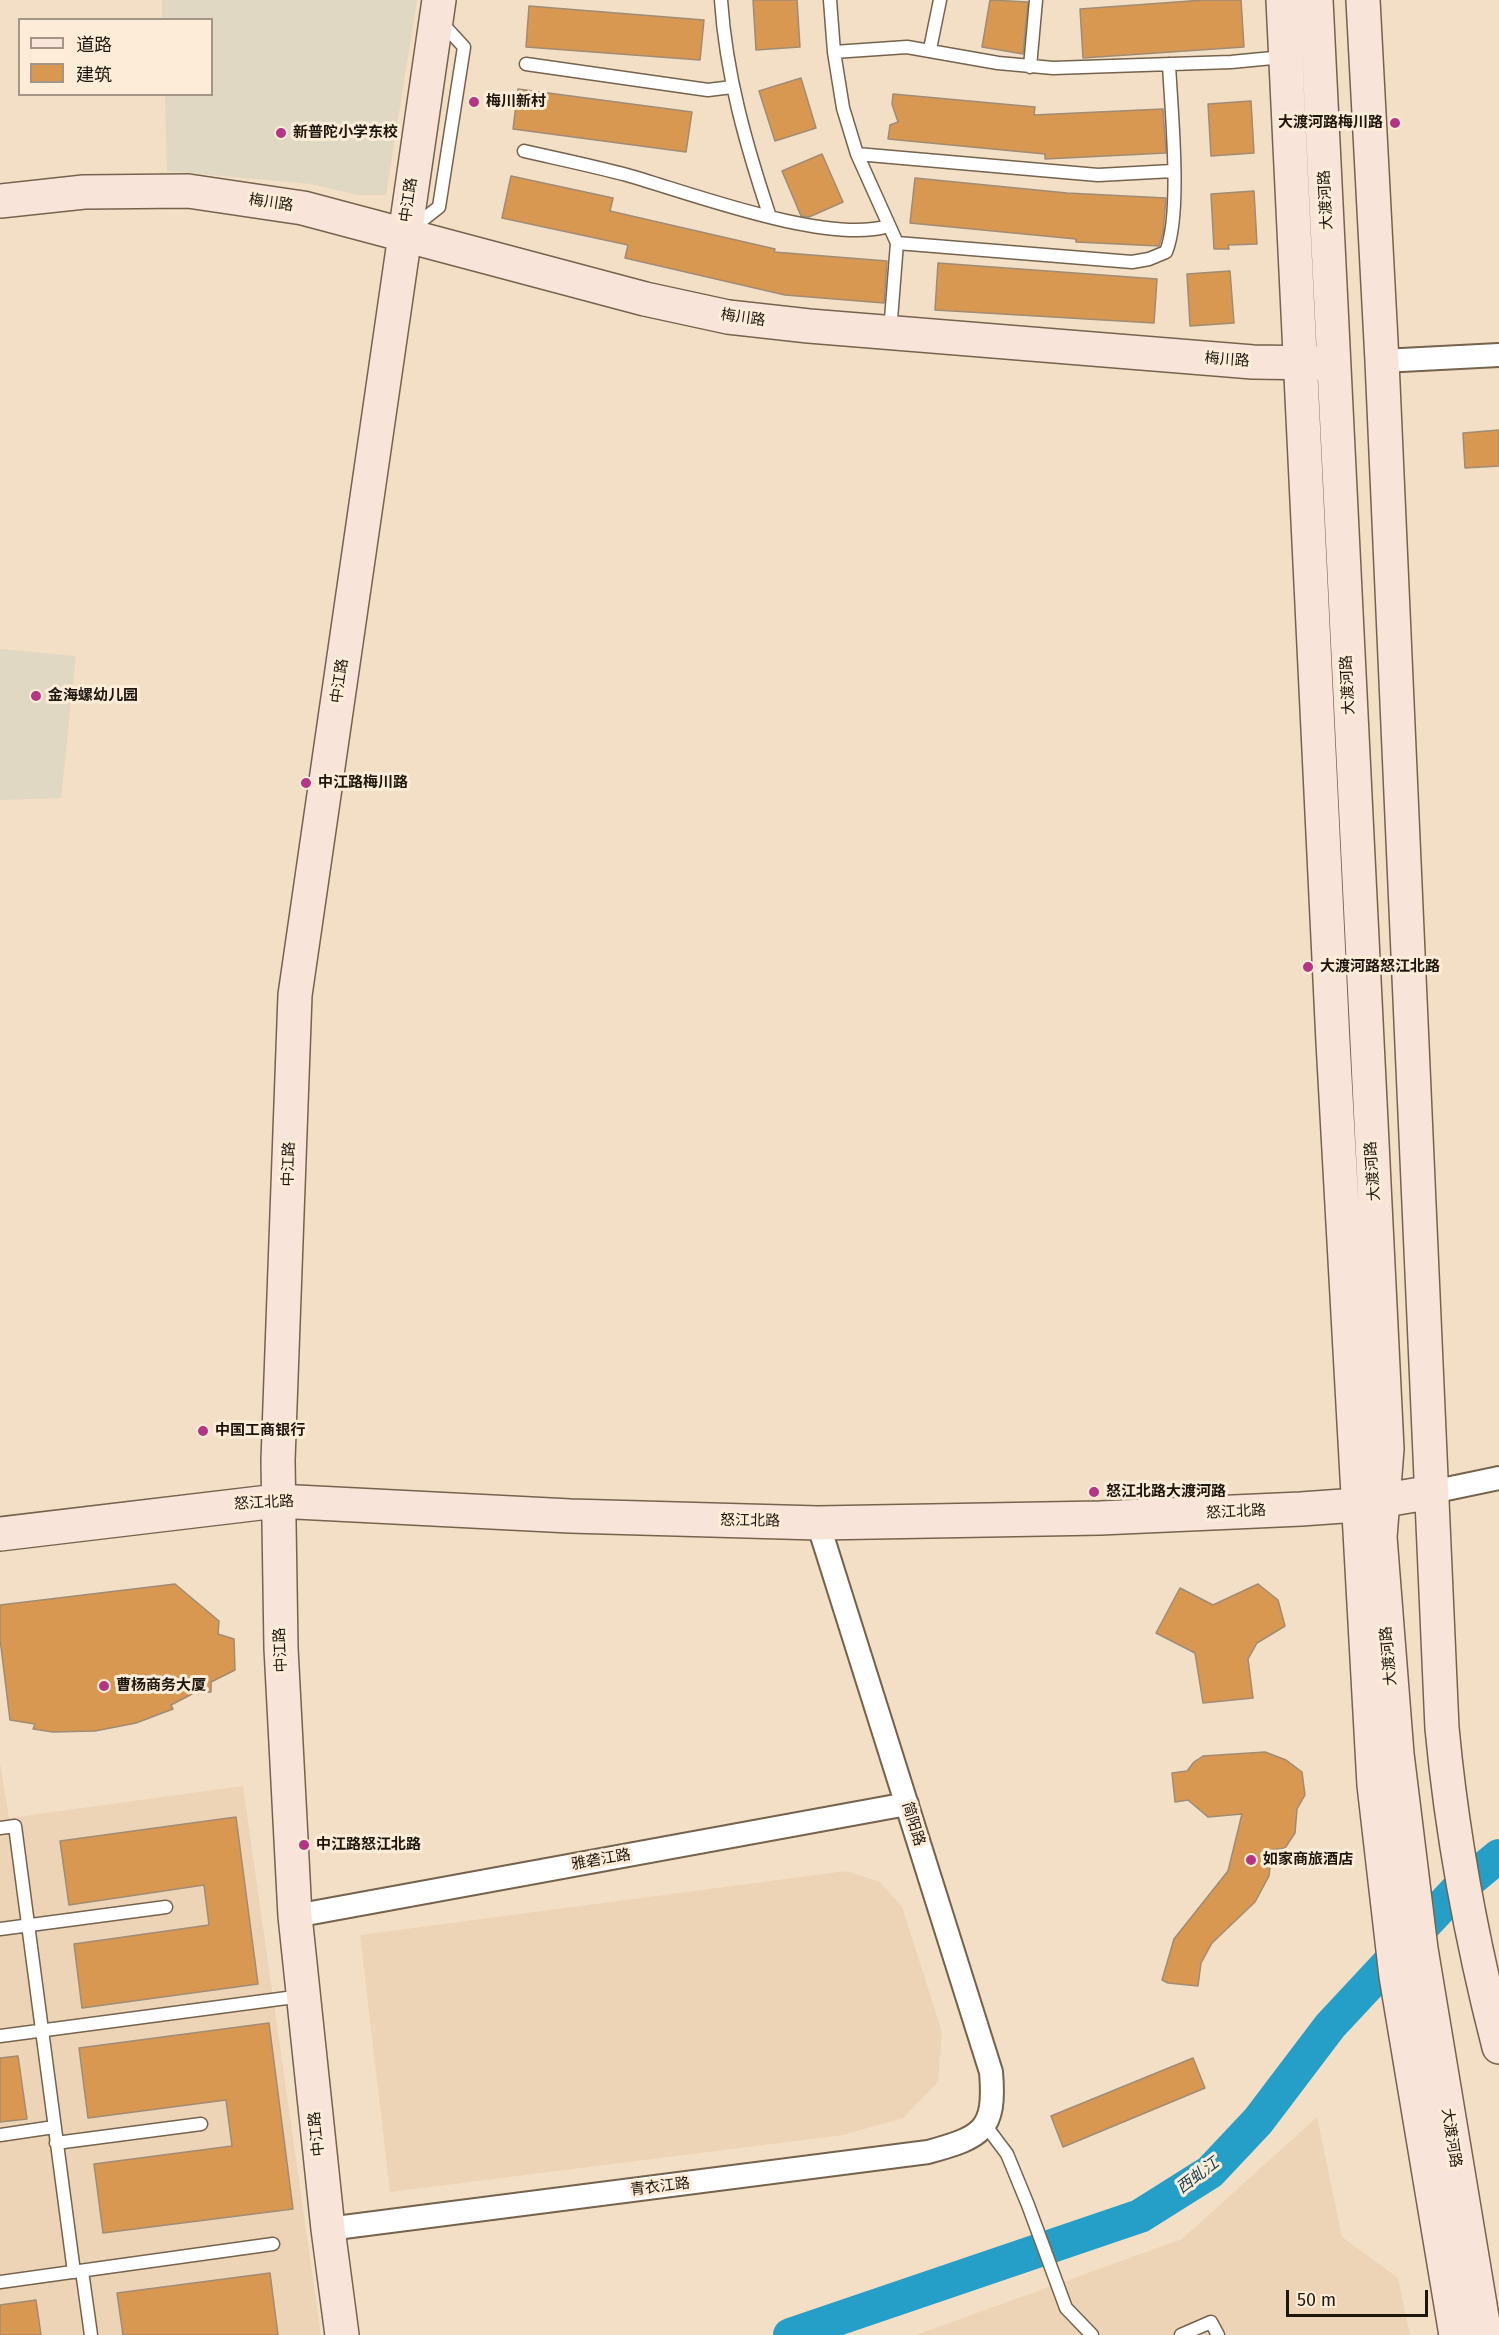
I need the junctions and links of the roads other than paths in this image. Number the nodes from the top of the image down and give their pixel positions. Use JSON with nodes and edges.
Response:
{"nodes":[{"id":1,"x":721,"y":0,"type":"edge"},
{"id":2,"x":830,"y":0,"type":"edge"},
{"id":3,"x":940,"y":0,"type":"edge"},
{"id":4,"x":1036,"y":0,"type":"edge"},
{"id":5,"x":1283,"y":0,"type":"edge"},
{"id":6,"x":1316,"y":0,"type":"edge"},
{"id":7,"x":1363,"y":0,"type":"edge"},
{"id":8,"x":438,"y":8,"type":"edge"},
{"id":9,"x":930,"y":49,"type":"junction"},
{"id":10,"x":834,"y":52,"type":"junction"},
{"id":11,"x":1286,"y":57,"type":"junction"},
{"id":12,"x":526,"y":64,"type":"dead end"},
{"id":13,"x":1169,"y":64,"type":"junction"},
{"id":14,"x":1030,"y":67,"type":"junction"},
{"id":15,"x":732,"y":87,"type":"junction"},
{"id":16,"x":1320,"y":93,"type":"junction"},
{"id":17,"x":524,"y":151,"type":"dead end"},
{"id":18,"x":857,"y":154,"type":"junction"},
{"id":19,"x":1173,"y":171,"type":"junction"},
{"id":20,"x":1374,"y":199,"type":"junction"},
{"id":21,"x":0,"y":201,"type":"edge"},
{"id":22,"x":770,"y":217,"type":"junction"},
{"id":23,"x":888,"y":226,"type":"junction"},
{"id":24,"x":404,"y":234,"type":"junction"},
{"id":25,"x":897,"y":243,"type":"junction"},
{"id":26,"x":890,"y":333,"type":"junction"},
{"id":27,"x":1499,"y":355,"type":"edge"},
{"id":28,"x":1382,"y":361,"type":"junction"},
{"id":29,"x":1300,"y":363,"type":"junction"},
{"id":30,"x":1333,"y":363,"type":"junction"},
{"id":31,"x":1399,"y":735,"type":"junction"},
{"id":32,"x":1356,"y":860,"type":"junction"},
{"id":33,"x":1376,"y":1217,"type":"junction"},
{"id":34,"x":1425,"y":1318,"type":"junction"},
{"id":35,"x":1499,"y":1478,"type":"edge"},
{"id":36,"x":1432,"y":1492,"type":"junction"},
{"id":37,"x":277,"y":1501,"type":"junction"},
{"id":38,"x":1369,"y":1503,"type":"junction"},
{"id":39,"x":818,"y":1523,"type":"junction"},
{"id":40,"x":0,"y":1534,"type":"edge"},
{"id":41,"x":907,"y":1804,"type":"junction"},
{"id":42,"x":0,"y":1828,"type":"edge"},
{"id":43,"x":166,"y":1907,"type":"dead end"},
{"id":44,"x":295,"y":1916,"type":"junction"},
{"id":45,"x":27,"y":1926,"type":"junction"},
{"id":46,"x":0,"y":1929,"type":"edge"},
{"id":47,"x":303,"y":1996,"type":"junction"},
{"id":48,"x":41,"y":2031,"type":"junction"},
{"id":49,"x":0,"y":2036,"type":"edge"},
{"id":50,"x":1499,"y":2048,"type":"edge"},
{"id":51,"x":201,"y":2124,"type":"dead end"},
{"id":52,"x":54,"y":2127,"type":"junction"},
{"id":53,"x":986,"y":2127,"type":"junction"},
{"id":54,"x":0,"y":2135,"type":"edge"},
{"id":55,"x":56,"y":2142,"type":"junction"},
{"id":56,"x":328,"y":2229,"type":"junction"},
{"id":57,"x":273,"y":2244,"type":"dead end"},
{"id":58,"x":78,"y":2271,"type":"junction"},
{"id":59,"x":0,"y":2282,"type":"edge"},
{"id":60,"x":91,"y":2335,"type":"edge"},
{"id":61,"x":342,"y":2335,"type":"edge"},
{"id":62,"x":1092,"y":2335,"type":"edge"},
{"id":63,"x":1181,"y":2335,"type":"edge"},
{"id":64,"x":1218,"y":2335,"type":"edge"},
{"id":65,"x":1456,"y":2335,"type":"edge"},
{"id":66,"x":1485,"y":2335,"type":"edge"}],
"edges":[{"from":1,"to":15,"type":"lane"},
{"from":2,"to":10,"type":"lane"},
{"from":3,"to":9,"type":"lane"},
{"from":4,"to":14,"type":"lane"},
{"from":5,"to":11,"type":"main road","name":"大渡河路"},
{"from":6,"to":16,"type":"main road","name":"大渡河路"},
{"from":7,"to":20,"type":"main road"},
{"from":8,"to":24,"type":"main road","name":"中江路"},
{"from":9,"to":10,"type":"lane"},
{"from":9,"to":14,"type":"lane"},
{"from":10,"to":18,"type":"lane"},
{"from":11,"to":13,"type":"lane"},
{"from":11,"to":29,"type":"main road","name":"大渡河路"},
{"from":12,"to":15,"type":"lane"},
{"from":13,"to":14,"type":"lane"},
{"from":13,"to":19,"type":"lane"},
{"from":15,"to":22,"type":"lane"},
{"from":16,"to":20,"type":"main road"},
{"from":16,"to":30,"type":"main road","name":"大渡河路"},
{"from":17,"to":22,"type":"lane"},
{"from":18,"to":19,"type":"lane"},
{"from":18,"to":23,"type":"lane"},
{"from":19,"to":25,"type":"lane"},
{"from":20,"to":28,"type":"main road"},
{"from":21,"to":24,"type":"main road","name":"梅川路"},
{"from":22,"to":23,"type":"lane"},
{"from":23,"to":25,"type":"lane"},
{"from":24,"to":26,"type":"main road","name":"梅川路"},
{"from":24,"to":37,"type":"main road","name":"中江路"},
{"from":25,"to":26,"type":"lane"},
{"from":26,"to":29,"type":"main road","name":"梅川路"},
{"from":27,"to":28,"type":"street","name":"梅川路"},
{"from":28,"to":30,"type":"main road","name":"梅川路"},
{"from":28,"to":31,"type":"main road"},
{"from":29,"to":30,"type":"main road","name":"梅川路"},
{"from":29,"to":38,"type":"main road","name":"大渡河路"},
{"from":30,"to":32,"type":"main road","name":"大渡河路"},
{"from":31,"to":32,"type":"main road"},
{"from":31,"to":34,"type":"main road"},
{"from":32,"to":33,"type":"main road","name":"大渡河路"},
{"from":33,"to":34,"type":"main road"},
{"from":33,"to":38,"type":"main road","name":"大渡河路"},
{"from":34,"to":36,"type":"main road"},
{"from":35,"to":36,"type":"street","name":"怒江北路"},
{"from":36,"to":38,"type":"main road","name":"怒江北路"},
{"from":36,"to":50,"type":"main road"},
{"from":37,"to":39,"type":"main road","name":"怒江北路"},
{"from":37,"to":40,"type":"main road","name":"怒江北路"},
{"from":37,"to":44,"type":"main road","name":"中江路"},
{"from":38,"to":39,"type":"main road","name":"怒江北路"},
{"from":38,"to":65,"type":"main road","name":"大渡河路"},
{"from":38,"to":66,"type":"main road","name":"大渡河路"},
{"from":39,"to":41,"type":"street","name":"简阳路"},
{"from":41,"to":44,"type":"street","name":"雅砻江路"},
{"from":41,"to":53,"type":"street","name":"简阳路"},
{"from":42,"to":45,"type":"lane"},
{"from":43,"to":45,"type":"lane"},
{"from":44,"to":47,"type":"main road","name":"中江路"},
{"from":45,"to":46,"type":"lane"},
{"from":45,"to":48,"type":"lane"},
{"from":47,"to":48,"type":"lane"},
{"from":47,"to":56,"type":"main road","name":"中江路"},
{"from":48,"to":49,"type":"lane"},
{"from":48,"to":52,"type":"lane"},
{"from":51,"to":55,"type":"lane"},
{"from":52,"to":54,"type":"lane"},
{"from":52,"to":55,"type":"lane"},
{"from":53,"to":56,"type":"street","name":"青衣江路"},
{"from":53,"to":62,"type":"lane"},
{"from":55,"to":58,"type":"lane"},
{"from":56,"to":61,"type":"main road","name":"中江路"},
{"from":57,"to":58,"type":"lane"},
{"from":58,"to":59,"type":"lane"},
{"from":58,"to":60,"type":"lane"},
{"from":63,"to":64,"type":"lane"}]}
